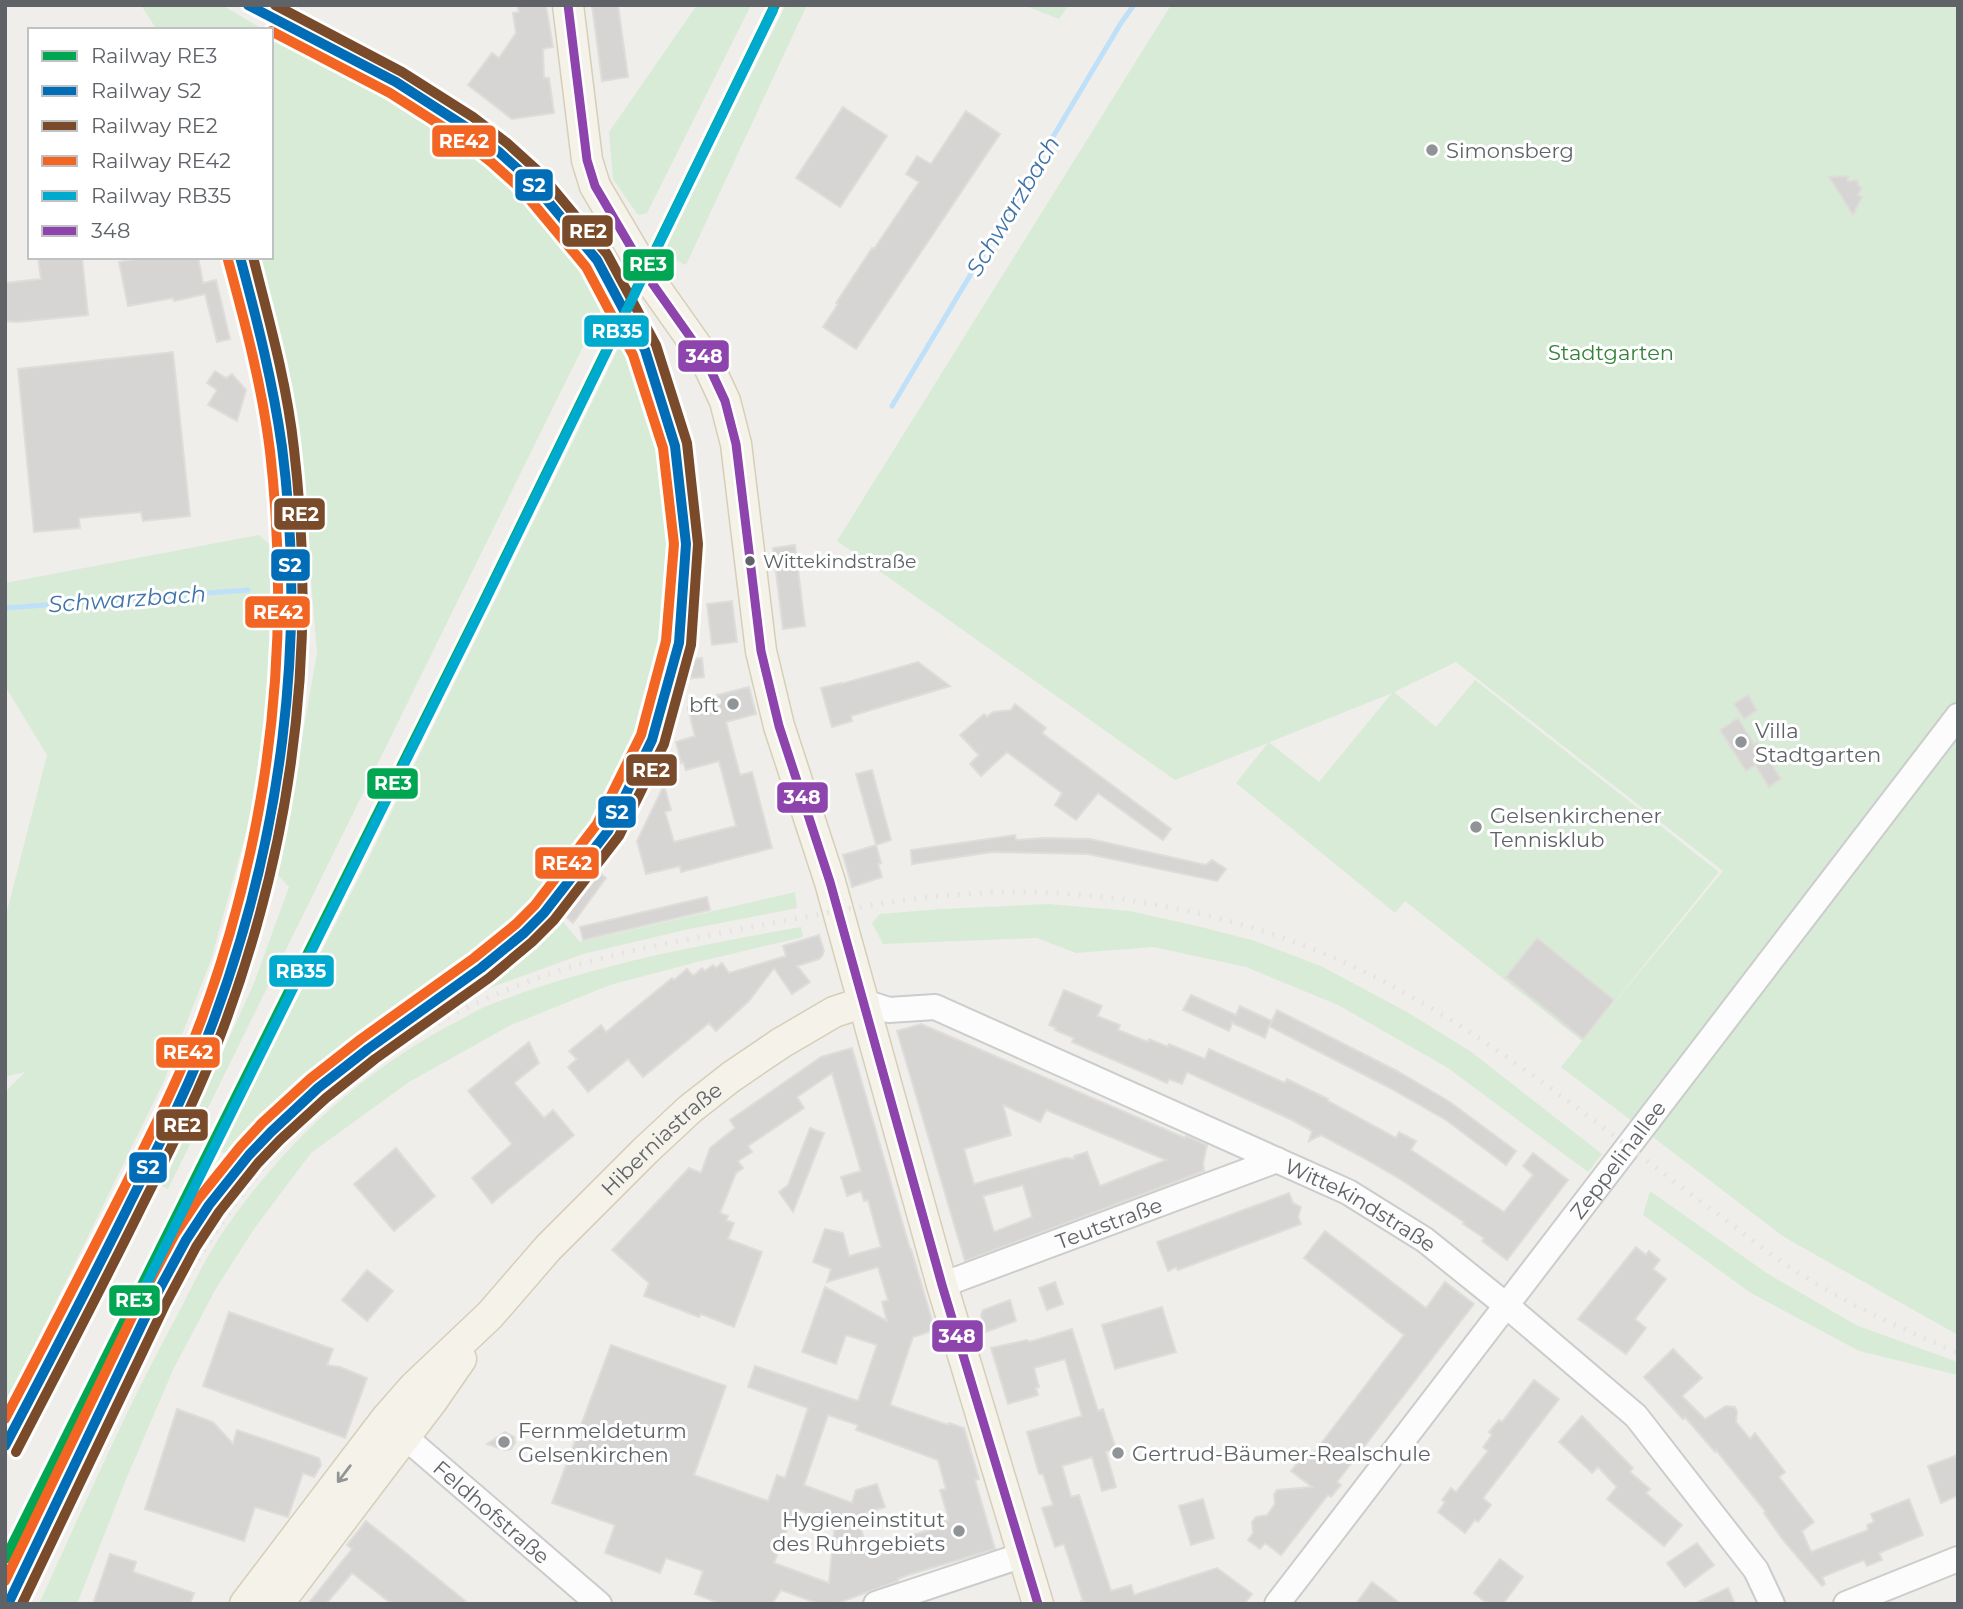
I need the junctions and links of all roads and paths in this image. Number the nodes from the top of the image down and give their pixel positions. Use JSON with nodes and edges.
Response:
{"nodes":[{"id":1,"x":568,"y":5,"type":"edge"},
{"id":2,"x":1958,"y":716,"type":"edge"},
{"id":3,"x":864,"y":1002,"type":"junction"},
{"id":4,"x":1277,"y":1160,"type":"junction"},
{"id":5,"x":942,"y":1285,"type":"junction"},
{"id":6,"x":1507,"y":1306,"type":"junction"},
{"id":7,"x":395,"y":1428,"type":"junction"},
{"id":8,"x":1023,"y":1555,"type":"junction"},
{"id":9,"x":1958,"y":1559,"type":"edge"},
{"id":10,"x":1756,"y":1570,"type":"junction"},
{"id":11,"x":246,"y":1604,"type":"edge"},
{"id":12,"x":278,"y":1604,"type":"edge"},
{"id":13,"x":599,"y":1604,"type":"edge"},
{"id":14,"x":876,"y":1604,"type":"edge"},
{"id":15,"x":1038,"y":1604,"type":"edge"},
{"id":16,"x":1277,"y":1604,"type":"edge"},
{"id":17,"x":1772,"y":1604,"type":"edge"},
{"id":18,"x":1785,"y":1604,"type":"edge"},
{"id":19,"x":1846,"y":1604,"type":"edge"}],
"edges":[{"from":1,"to":3,"type":"main road"},
{"from":2,"to":6,"type":"street","name":"Zeppelinallee"},
{"from":3,"to":4,"type":"street","name":"Wittekindstraße"},
{"from":3,"to":5,"type":"main road"},
{"from":3,"to":7,"type":"main road","name":"Hiberniastraße"},
{"from":4,"to":5,"type":"street","name":"Teutstraße"},
{"from":4,"to":6,"type":"street","name":"Wittekindstraße"},
{"from":5,"to":8,"type":"main road"},
{"from":6,"to":10,"type":"street","name":"Wittekindstraße"},
{"from":6,"to":16,"type":"street","name":"Zeppelinallee"},
{"from":7,"to":11,"type":"main road","name":"Hiberniastraße","one_way":true},
{"from":7,"to":12,"type":"main road","name":"Hiberniastraße"},
{"from":7,"to":13,"type":"street","name":"Feldhofstraße"},
{"from":8,"to":14,"type":"street"},
{"from":8,"to":15,"type":"main road"},
{"from":9,"to":19,"type":"street"},
{"from":10,"to":17,"type":"street","name":"Wittekindstraße"},
{"from":10,"to":18,"type":"street","name":"Wittekindstraße"}]}
